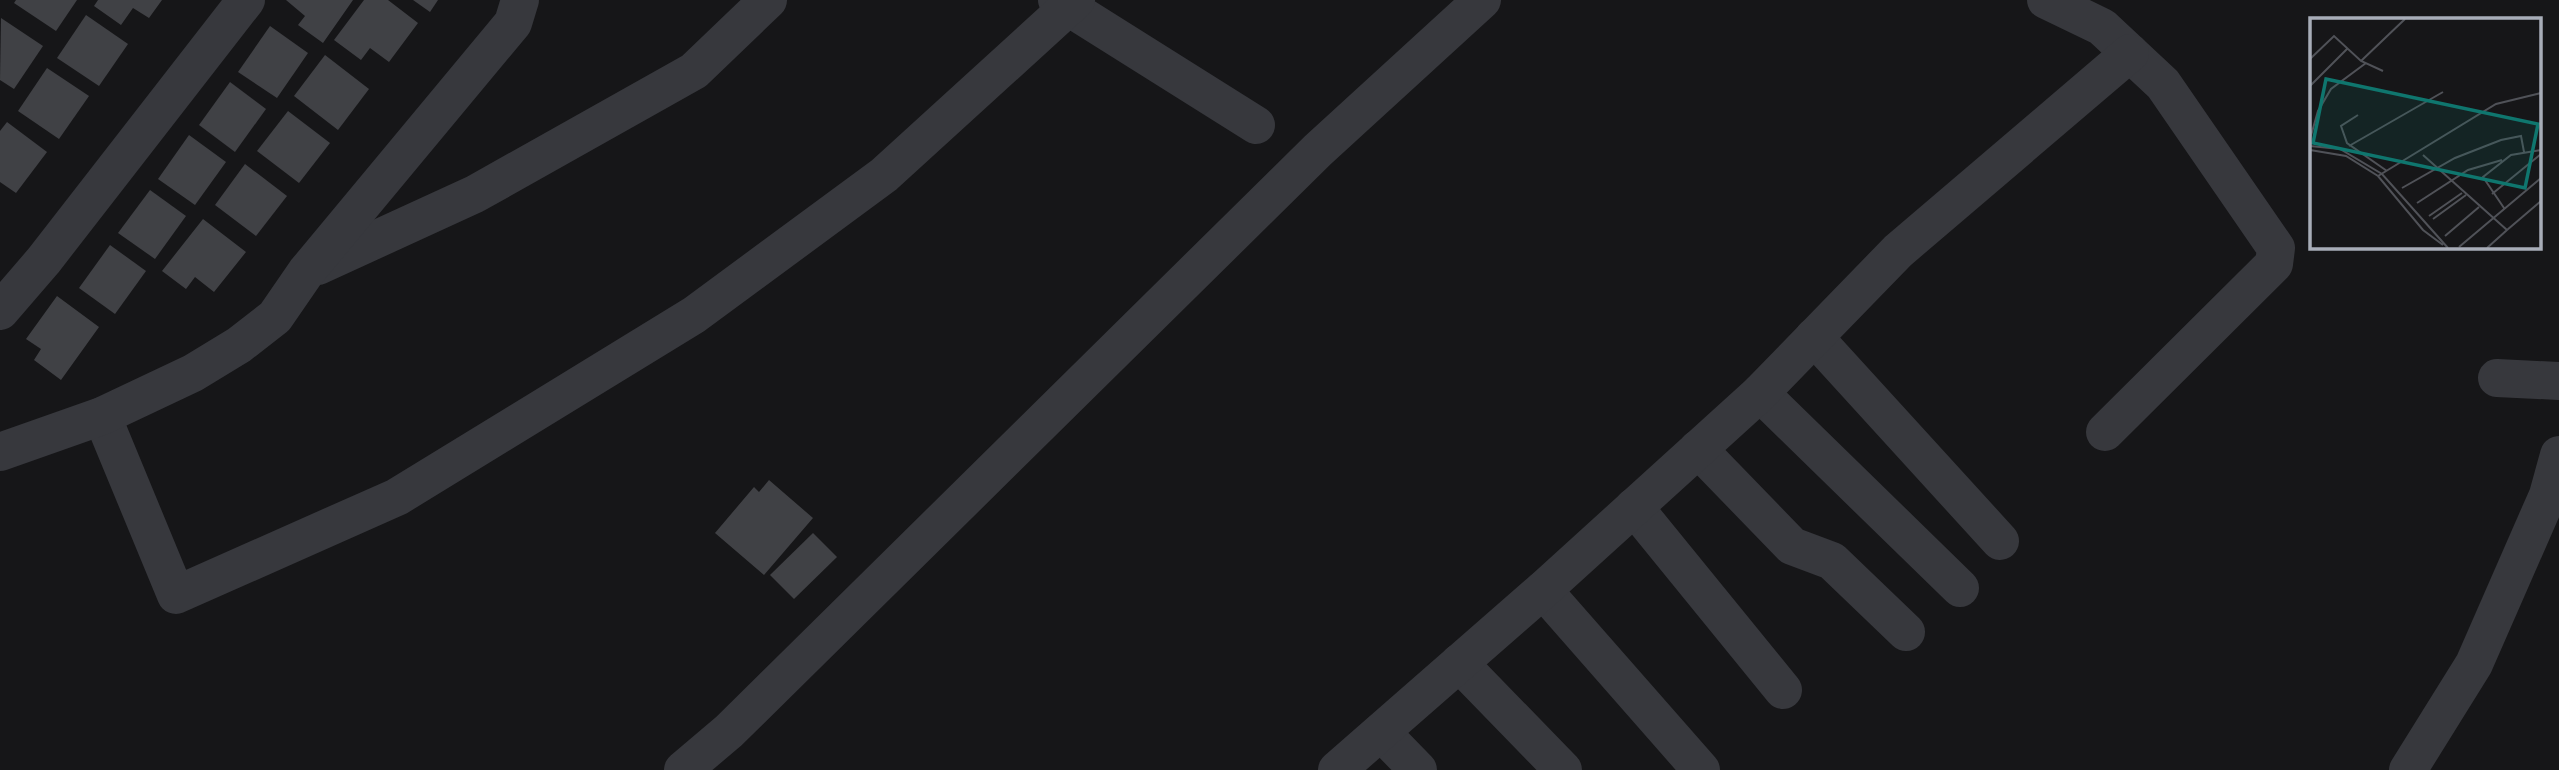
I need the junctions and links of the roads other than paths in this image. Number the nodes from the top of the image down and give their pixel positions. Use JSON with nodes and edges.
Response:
{"nodes":[{"id":1,"x":246,"y":0,"type":"edge"},
{"id":2,"x":520,"y":0,"type":"edge"},
{"id":3,"x":768,"y":0,"type":"edge"},
{"id":4,"x":1482,"y":0,"type":"edge"},
{"id":5,"x":2046,"y":0,"type":"edge"},
{"id":6,"x":1067,"y":2,"type":"edge"},
{"id":7,"x":2130,"y":53,"type":"junction"},
{"id":8,"x":1256,"y":125,"type":"dead end"},
{"id":9,"x":306,"y":272,"type":"junction"},
{"id":10,"x":0,"y":311,"type":"edge"},
{"id":11,"x":1814,"y":337,"type":"junction"},
{"id":12,"x":2497,"y":378,"type":"dead end"},
{"id":13,"x":2559,"y":381,"type":"edge"},
{"id":14,"x":1760,"y":393,"type":"junction"},
{"id":15,"x":102,"y":416,"type":"junction"},
{"id":16,"x":2105,"y":432,"type":"dead end"},
{"id":17,"x":1698,"y":449,"type":"junction"},
{"id":18,"x":0,"y":452,"type":"edge"},
{"id":19,"x":2559,"y":455,"type":"edge"},
{"id":20,"x":1634,"y":507,"type":"junction"},
{"id":21,"x":2000,"y":541,"type":"dead end"},
{"id":22,"x":1960,"y":588,"type":"dead end"},
{"id":23,"x":1543,"y":590,"type":"junction"},
{"id":24,"x":1906,"y":632,"type":"dead end"},
{"id":25,"x":1459,"y":663,"type":"junction"},
{"id":26,"x":1783,"y":691,"type":"dead end"},
{"id":27,"x":1381,"y":732,"type":"junction"},
{"id":28,"x":684,"y":770,"type":"edge"},
{"id":29,"x":1337,"y":770,"type":"edge"},
{"id":30,"x":1418,"y":770,"type":"edge"},
{"id":31,"x":1563,"y":770,"type":"edge"},
{"id":32,"x":1701,"y":770,"type":"edge"},
{"id":33,"x":2408,"y":770,"type":"edge"}],
"edges":[{"from":1,"to":10,"type":"street"},
{"from":2,"to":9,"type":"street"},
{"from":3,"to":9,"type":"street"},
{"from":4,"to":28,"type":"street"},
{"from":5,"to":7,"type":"street"},
{"from":6,"to":8,"type":"street"},
{"from":6,"to":15,"type":"street"},
{"from":7,"to":11,"type":"street"},
{"from":7,"to":16,"type":"street"},
{"from":9,"to":15,"type":"street"},
{"from":11,"to":14,"type":"street"},
{"from":11,"to":21,"type":"street"},
{"from":12,"to":13,"type":"street"},
{"from":14,"to":17,"type":"street"},
{"from":14,"to":22,"type":"street"},
{"from":15,"to":18,"type":"street"},
{"from":17,"to":20,"type":"street"},
{"from":17,"to":24,"type":"street"},
{"from":19,"to":33,"type":"street"},
{"from":20,"to":23,"type":"street"},
{"from":20,"to":26,"type":"street"},
{"from":23,"to":25,"type":"street"},
{"from":23,"to":32,"type":"street"},
{"from":25,"to":27,"type":"street"},
{"from":25,"to":31,"type":"street"},
{"from":27,"to":29,"type":"street"},
{"from":27,"to":30,"type":"street"}]}
